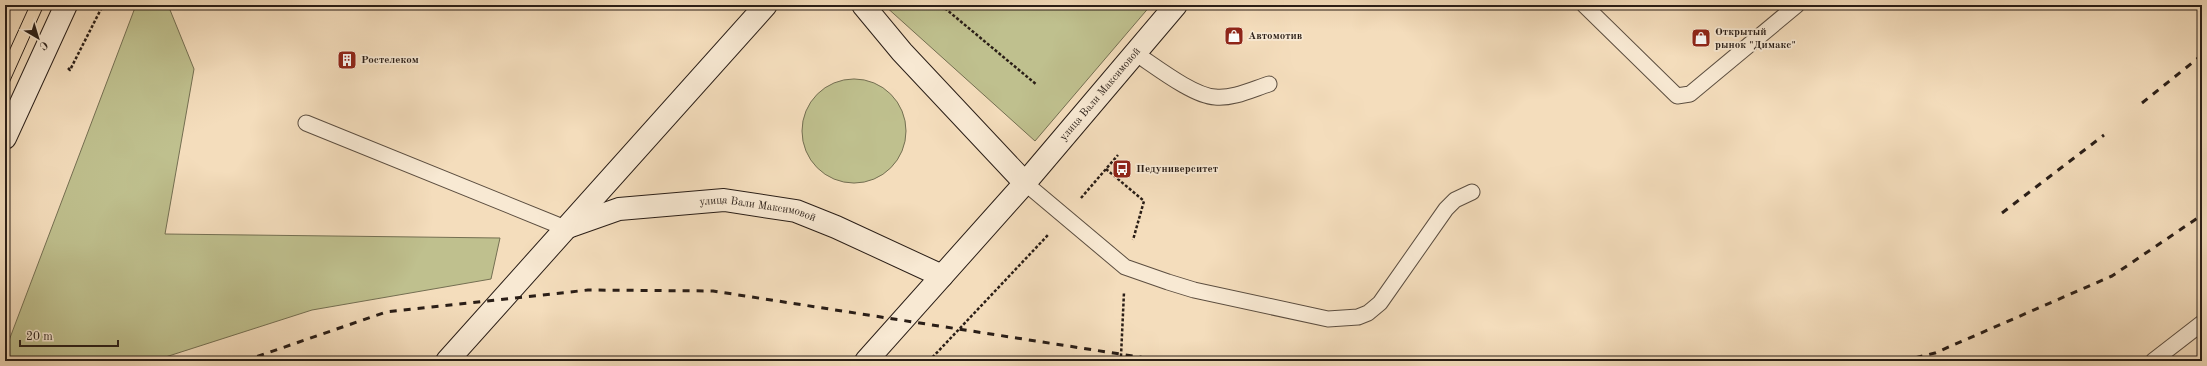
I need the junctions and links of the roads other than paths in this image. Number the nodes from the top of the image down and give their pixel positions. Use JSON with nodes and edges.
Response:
{"nodes":[{"id":1,"x":66,"y":5,"type":"edge"},
{"id":2,"x":766,"y":5,"type":"edge"},
{"id":3,"x":863,"y":5,"type":"edge"},
{"id":4,"x":1176,"y":5,"type":"edge"},
{"id":5,"x":1584,"y":5,"type":"edge"},
{"id":6,"x":1797,"y":5,"type":"edge"},
{"id":7,"x":1135,"y":53,"type":"junction"},
{"id":8,"x":1269,"y":84,"type":"dead end"},
{"id":9,"x":306,"y":123,"type":"dead end"},
{"id":10,"x":5,"y":138,"type":"edge"},
{"id":11,"x":1025,"y":184,"type":"junction"},
{"id":12,"x":1472,"y":192,"type":"dead end"},
{"id":13,"x":565,"y":228,"type":"junction"},
{"id":14,"x":942,"y":276,"type":"junction"},
{"id":15,"x":2202,"y":323,"type":"edge"},
{"id":16,"x":447,"y":361,"type":"edge"},
{"id":17,"x":866,"y":361,"type":"edge"},
{"id":18,"x":2153,"y":361,"type":"edge"}],
"edges":[{"from":1,"to":10,"type":"main road"},
{"from":2,"to":13,"type":"main road","name":"улица Вали Максимовой"},
{"from":3,"to":11,"type":"main road"},
{"from":4,"to":7,"type":"main road","name":"улица Вали Максимовой"},
{"from":5,"to":6,"type":"lane"},
{"from":7,"to":8,"type":"lane"},
{"from":7,"to":11,"type":"main road","name":"улица Вали Максимовой"},
{"from":9,"to":13,"type":"lane"},
{"from":11,"to":12,"type":"lane"},
{"from":11,"to":14,"type":"main road","name":"улица Вали Максимовой"},
{"from":13,"to":14,"type":"main road","name":"улица Вали Максимовой"},
{"from":13,"to":16,"type":"main road","name":"улица Вали Максимовой"},
{"from":14,"to":17,"type":"main road","name":"улица Вали Максимовой"},
{"from":15,"to":18,"type":"lane"}]}
